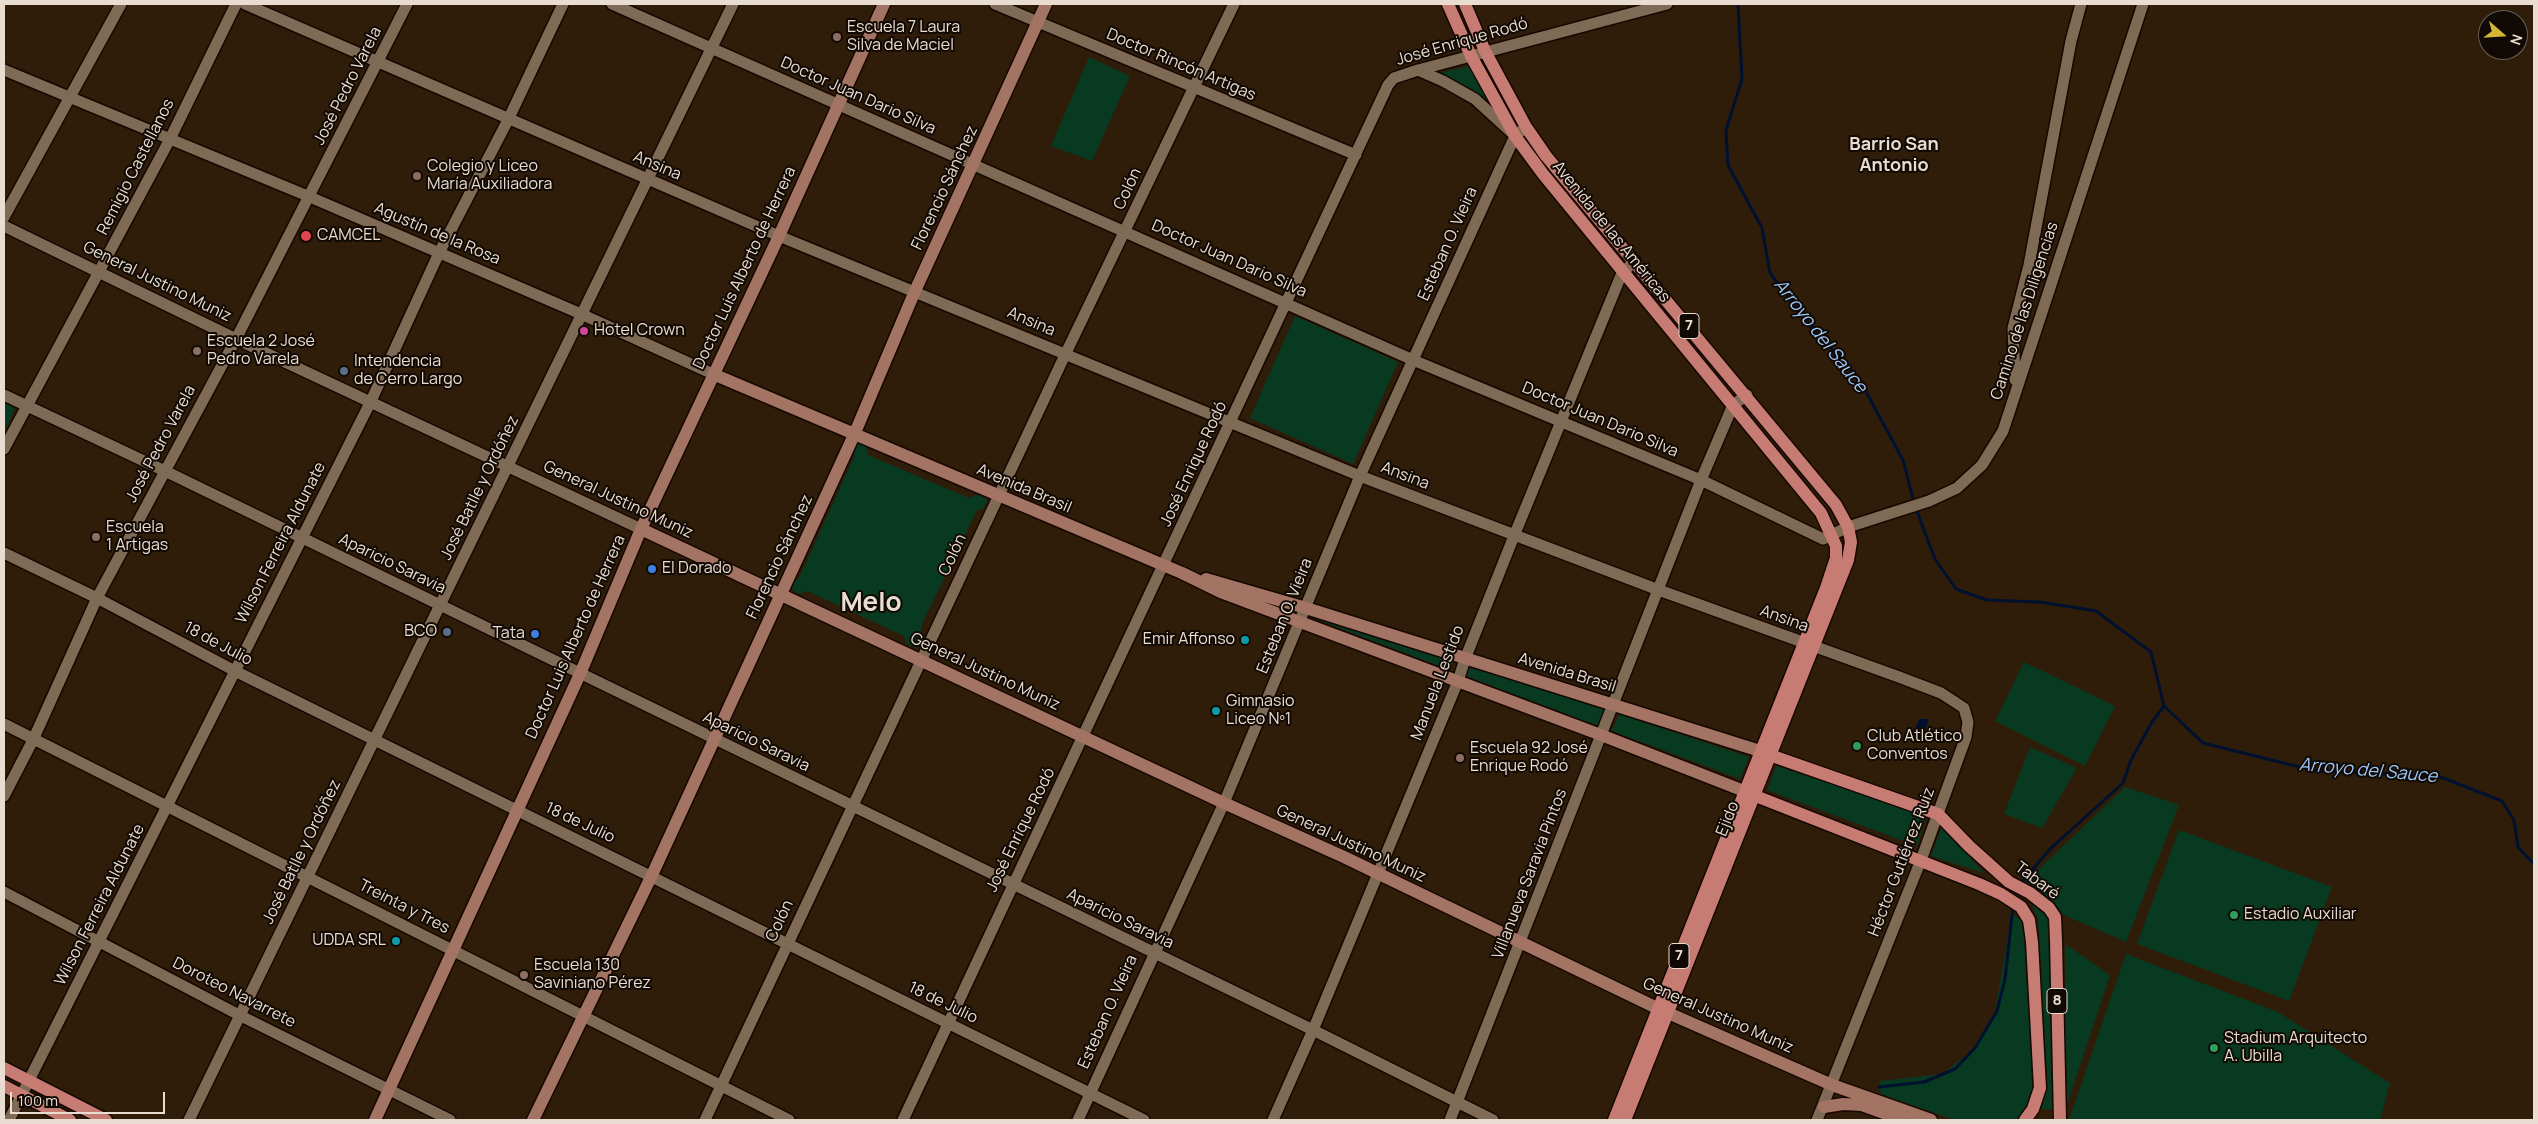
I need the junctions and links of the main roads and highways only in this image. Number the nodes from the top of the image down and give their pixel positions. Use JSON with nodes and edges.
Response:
{"nodes":[{"id":1,"x":1448,"y":4,"type":"edge"},
{"id":2,"x":1465,"y":4,"type":"edge"},
{"id":3,"x":1848,"y":527,"type":"joint"},
{"id":4,"x":1832,"y":534,"type":"joint"},
{"id":5,"x":1808,"y":645,"type":"junction"},
{"id":6,"x":1765,"y":753,"type":"junction"},
{"id":7,"x":1749,"y":793,"type":"junction"},
{"id":8,"x":1938,"y":814,"type":"joint"},
{"id":9,"x":1921,"y":860,"type":"joint"},
{"id":10,"x":1664,"y":1011,"type":"junction"},
{"id":11,"x":4,"y":1068,"type":"edge"},
{"id":12,"x":4,"y":1086,"type":"edge"},
{"id":13,"x":70,"y":1120,"type":"edge"},
{"id":14,"x":106,"y":1120,"type":"edge"},
{"id":15,"x":1614,"y":1120,"type":"edge"},
{"id":16,"x":1625,"y":1120,"type":"edge"},
{"id":17,"x":2025,"y":1120,"type":"edge"},
{"id":18,"x":2060,"y":1120,"type":"edge"}],
"edges":[{"from":1,"to":4,"type":"main road","name":"Avenida de las Américas","number":"7"},
{"from":2,"to":3,"type":"main road","name":"Avenida de las Américas","number":"7"},
{"from":3,"to":5,"type":"main road","name":"Ejido","number":"7"},
{"from":4,"to":5,"type":"main road","name":"Ejido","number":"7"},
{"from":5,"to":6,"type":"main road","name":"Ejido","number":"7"},
{"from":6,"to":7,"type":"main road","name":"Ejido","number":"7"},
{"from":6,"to":8,"type":"main road","name":"Avenida Brasil","number":"8"},
{"from":7,"to":9,"type":"main road","name":"Avenida Brasil","number":"8"},
{"from":7,"to":10,"type":"main road","name":"Ejido","number":"7"},
{"from":8,"to":18,"type":"main road","name":"Tabaré","number":"8"},
{"from":9,"to":17,"type":"main road","name":"Tabaré","number":"8"},
{"from":10,"to":15,"type":"main road","name":"Ejido","number":"7"},
{"from":10,"to":16,"type":"main road","name":"Ejido","number":"7"},
{"from":11,"to":14,"type":"main road"},
{"from":12,"to":13,"type":"main road"}]}
